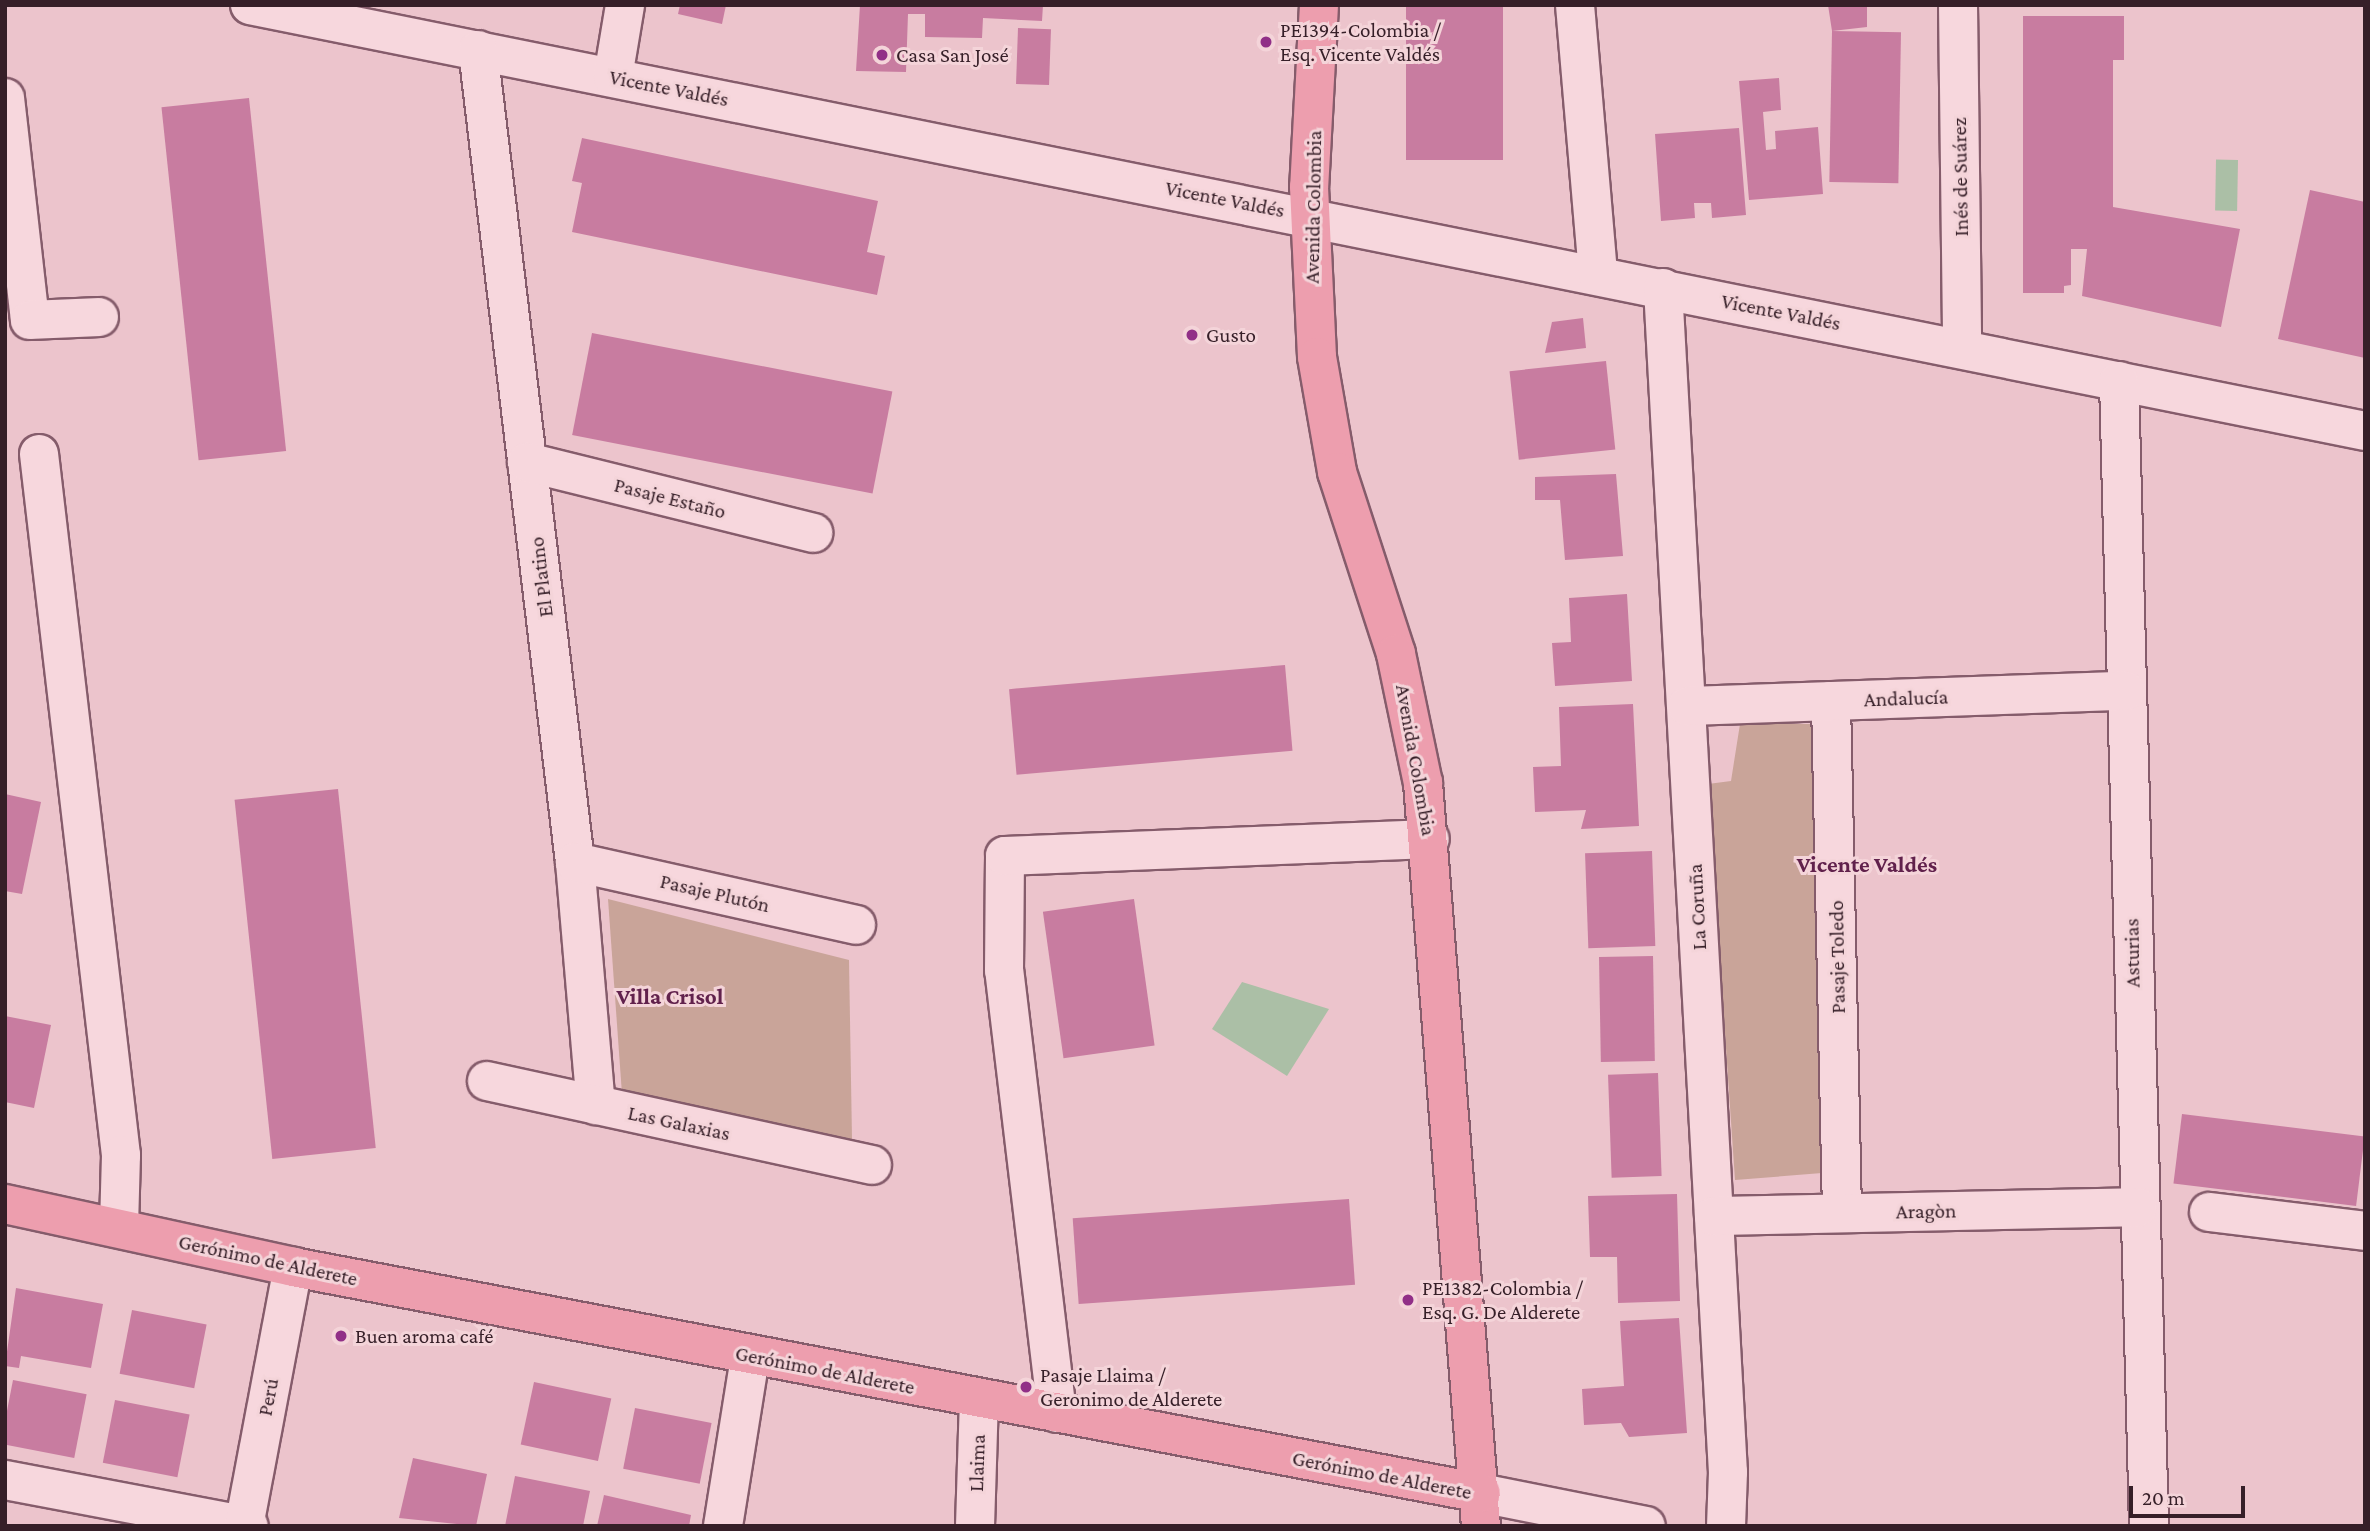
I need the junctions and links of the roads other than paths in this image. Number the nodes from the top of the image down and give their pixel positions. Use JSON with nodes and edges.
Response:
{"nodes":[{"id":1,"x":250,"y":5,"type":"edge"},
{"id":2,"x":625,"y":5,"type":"edge"},
{"id":3,"x":1319,"y":5,"type":"edge"},
{"id":4,"x":1575,"y":5,"type":"edge"},
{"id":5,"x":1958,"y":5,"type":"edge"},
{"id":6,"x":478,"y":50,"type":"junction"},
{"id":7,"x":613,"y":77,"type":"junction"},
{"id":8,"x":5,"y":98,"type":"edge"},
{"id":9,"x":1310,"y":216,"type":"junction"},
{"id":10,"x":1598,"y":275,"type":"junction"},
{"id":11,"x":1663,"y":288,"type":"junction"},
{"id":12,"x":99,"y":317,"type":"dead end"},
{"id":13,"x":1962,"y":348,"type":"junction"},
{"id":14,"x":2119,"y":381,"type":"junction"},
{"id":15,"x":2365,"y":431,"type":"edge"},
{"id":16,"x":39,"y":454,"type":"dead end"},
{"id":17,"x":527,"y":462,"type":"junction"},
{"id":18,"x":813,"y":534,"type":"dead end"},
{"id":19,"x":2126,"y":691,"type":"junction"},
{"id":20,"x":1831,"y":701,"type":"junction"},
{"id":21,"x":1687,"y":706,"type":"junction"},
{"id":22,"x":1430,"y":839,"type":"junction"},
{"id":23,"x":575,"y":862,"type":"junction"},
{"id":24,"x":856,"y":925,"type":"dead end"},
{"id":25,"x":487,"y":1081,"type":"dead end"},
{"id":26,"x":596,"y":1105,"type":"junction"},
{"id":27,"x":872,"y":1165,"type":"dead end"},
{"id":28,"x":5,"y":1203,"type":"edge"},
{"id":29,"x":2138,"y":1207,"type":"junction"},
{"id":30,"x":2209,"y":1212,"type":"dead end"},
{"id":31,"x":1842,"y":1213,"type":"junction"},
{"id":32,"x":1714,"y":1216,"type":"junction"},
{"id":33,"x":119,"y":1228,"type":"junction"},
{"id":34,"x":2365,"y":1231,"type":"edge"},
{"id":35,"x":293,"y":1268,"type":"junction"},
{"id":36,"x":750,"y":1357,"type":"junction"},
{"id":37,"x":979,"y":1399,"type":"junction"},
{"id":38,"x":1056,"y":1413,"type":"junction"},
{"id":39,"x":5,"y":1480,"type":"edge"},
{"id":40,"x":1481,"y":1509,"type":"edge"},
{"id":41,"x":246,"y":1526,"type":"edge"},
{"id":42,"x":723,"y":1526,"type":"edge"},
{"id":43,"x":975,"y":1526,"type":"edge"},
{"id":44,"x":1646,"y":1526,"type":"edge"},
{"id":45,"x":1726,"y":1526,"type":"edge"},
{"id":46,"x":2149,"y":1526,"type":"edge"}],
"edges":[{"from":1,"to":6,"type":"street","name":"Vicente Valdés"},
{"from":2,"to":7,"type":"street"},
{"from":3,"to":9,"type":"main road","name":"Avenida Colombia"},
{"from":4,"to":10,"type":"street"},
{"from":5,"to":13,"type":"street","name":"Inés de Suárez"},
{"from":6,"to":7,"type":"street","name":"Vicente Valdés"},
{"from":6,"to":17,"type":"street","name":"El Platino"},
{"from":7,"to":9,"type":"street","name":"Vicente Valdés"},
{"from":8,"to":12,"type":"street"},
{"from":9,"to":10,"type":"street","name":"Vicente Valdés"},
{"from":9,"to":22,"type":"main road","name":"Avenida Colombia"},
{"from":10,"to":11,"type":"street","name":"Vicente Valdés"},
{"from":11,"to":13,"type":"street","name":"Vicente Valdés"},
{"from":11,"to":21,"type":"street","name":"La Coruña"},
{"from":13,"to":14,"type":"street","name":"Vicente Valdés"},
{"from":14,"to":15,"type":"street","name":"Vicente Valdés"},
{"from":14,"to":19,"type":"street","name":"Asturias"},
{"from":16,"to":33,"type":"street"},
{"from":17,"to":18,"type":"street","name":"Pasaje Estaño"},
{"from":17,"to":23,"type":"street","name":"El Platino"},
{"from":19,"to":20,"type":"street","name":"Andalucía"},
{"from":19,"to":29,"type":"street","name":"Asturias"},
{"from":20,"to":21,"type":"street","name":"Andalucía"},
{"from":20,"to":31,"type":"street","name":"Pasaje Toledo"},
{"from":21,"to":32,"type":"street","name":"La Coruña"},
{"from":22,"to":38,"type":"street"},
{"from":22,"to":40,"type":"main road","name":"Avenida Colombia"},
{"from":23,"to":24,"type":"street","name":"Pasaje Plutón"},
{"from":23,"to":26,"type":"street","name":"El Platino"},
{"from":25,"to":26,"type":"street","name":"Las Galaxias"},
{"from":26,"to":27,"type":"street","name":"Las Galaxias"},
{"from":28,"to":33,"type":"main road","name":"Gerónimo de Alderete"},
{"from":29,"to":31,"type":"street","name":"Aragòn"},
{"from":29,"to":46,"type":"street","name":"Asturias"},
{"from":30,"to":34,"type":"street"},
{"from":31,"to":32,"type":"street","name":"Aragòn"},
{"from":32,"to":45,"type":"street","name":"La Coruña"},
{"from":33,"to":35,"type":"main road","name":"Gerónimo de Alderete"},
{"from":35,"to":36,"type":"main road","name":"Gerónimo de Alderete"},
{"from":35,"to":41,"type":"street","name":"Perú"},
{"from":36,"to":37,"type":"main road","name":"Gerónimo de Alderete"},
{"from":36,"to":42,"type":"street"},
{"from":37,"to":38,"type":"main road","name":"Gerónimo de Alderete"},
{"from":37,"to":43,"type":"street","name":"Llaima"},
{"from":38,"to":40,"type":"main road","name":"Gerónimo de Alderete"},
{"from":39,"to":41,"type":"street"},
{"from":40,"to":44,"type":"street","name":"Gerónimo de Alderete"}]}
